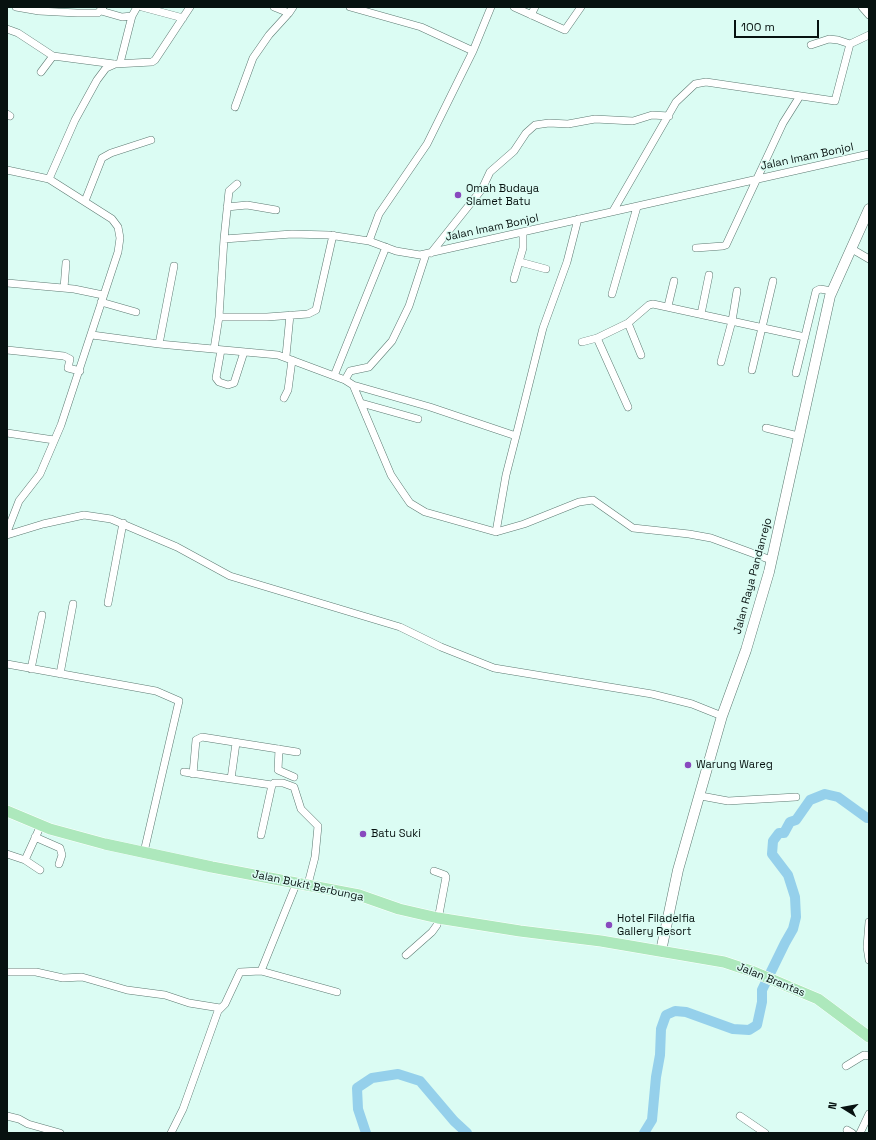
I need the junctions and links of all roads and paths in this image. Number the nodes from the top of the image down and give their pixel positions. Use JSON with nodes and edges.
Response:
{"nodes":[{"id":1,"x":16,"y":7,"type":"edge"},
{"id":2,"x":137,"y":7,"type":"edge"},
{"id":3,"x":142,"y":7,"type":"edge"},
{"id":4,"x":190,"y":7,"type":"edge"},
{"id":5,"x":274,"y":7,"type":"edge"},
{"id":6,"x":350,"y":7,"type":"edge"},
{"id":7,"x":491,"y":7,"type":"edge"},
{"id":8,"x":514,"y":7,"type":"edge"},
{"id":9,"x":535,"y":7,"type":"edge"},
{"id":10,"x":581,"y":7,"type":"edge"},
{"id":11,"x":862,"y":7,"type":"edge"},
{"id":12,"x":102,"y":9,"type":"edge"},
{"id":13,"x":291,"y":10,"type":"edge"},
{"id":14,"x":531,"y":15,"type":"junction"},
{"id":15,"x":869,"y":15,"type":"edge"},
{"id":16,"x":132,"y":16,"type":"junction"},
{"id":17,"x":183,"y":18,"type":"junction"},
{"id":18,"x":7,"y":29,"type":"edge"},
{"id":19,"x":869,"y":35,"type":"edge"},
{"id":20,"x":850,"y":44,"type":"junction"},
{"id":21,"x":811,"y":45,"type":"dead end"},
{"id":22,"x":473,"y":51,"type":"junction"},
{"id":23,"x":53,"y":56,"type":"junction"},
{"id":24,"x":117,"y":63,"type":"junction"},
{"id":25,"x":40,"y":72,"type":"dead end"},
{"id":26,"x":800,"y":96,"type":"junction"},
{"id":27,"x":235,"y":107,"type":"dead end"},
{"id":28,"x":668,"y":116,"type":"junction"},
{"id":29,"x":151,"y":140,"type":"dead end"},
{"id":30,"x":869,"y":154,"type":"edge"},
{"id":31,"x":7,"y":170,"type":"edge"},
{"id":32,"x":49,"y":179,"type":"junction"},
{"id":33,"x":756,"y":179,"type":"junction"},
{"id":34,"x":237,"y":184,"type":"dead end"},
{"id":35,"x":85,"y":201,"type":"junction"},
{"id":36,"x":228,"y":207,"type":"junction"},
{"id":37,"x":637,"y":207,"type":"junction"},
{"id":38,"x":869,"y":209,"type":"edge"},
{"id":39,"x":276,"y":210,"type":"dead end"},
{"id":40,"x":613,"y":212,"type":"junction"},
{"id":41,"x":578,"y":219,"type":"junction"},
{"id":42,"x":523,"y":234,"type":"junction"},
{"id":43,"x":334,"y":235,"type":"junction"},
{"id":44,"x":224,"y":239,"type":"junction"},
{"id":45,"x":369,"y":241,"type":"junction"},
{"id":46,"x":386,"y":247,"type":"junction"},
{"id":47,"x":696,"y":248,"type":"dead end"},
{"id":48,"x":852,"y":249,"type":"junction"},
{"id":49,"x":429,"y":254,"type":"junction"},
{"id":50,"x":869,"y":259,"type":"edge"},
{"id":51,"x":520,"y":262,"type":"junction"},
{"id":52,"x":66,"y":263,"type":"dead end"},
{"id":53,"x":174,"y":266,"type":"dead end"},
{"id":54,"x":546,"y":269,"type":"dead end"},
{"id":55,"x":709,"y":276,"type":"dead end"},
{"id":56,"x":514,"y":279,"type":"dead end"},
{"id":57,"x":674,"y":281,"type":"dead end"},
{"id":58,"x":772,"y":281,"type":"dead end"},
{"id":59,"x":7,"y":283,"type":"edge"},
{"id":60,"x":64,"y":288,"type":"junction"},
{"id":61,"x":832,"y":291,"type":"junction"},
{"id":62,"x":737,"y":292,"type":"dead end"},
{"id":63,"x":612,"y":294,"type":"dead end"},
{"id":64,"x":99,"y":296,"type":"junction"},
{"id":65,"x":668,"y":306,"type":"junction"},
{"id":66,"x":136,"y":312,"type":"dead end"},
{"id":67,"x":290,"y":314,"type":"junction"},
{"id":68,"x":702,"y":314,"type":"junction"},
{"id":69,"x":219,"y":317,"type":"junction"},
{"id":70,"x":732,"y":321,"type":"junction"},
{"id":71,"x":628,"y":323,"type":"junction"},
{"id":72,"x":762,"y":328,"type":"junction"},
{"id":73,"x":92,"y":336,"type":"junction"},
{"id":74,"x":805,"y":337,"type":"junction"},
{"id":75,"x":597,"y":338,"type":"junction"},
{"id":76,"x":582,"y":342,"type":"dead end"},
{"id":77,"x":159,"y":344,"type":"junction"},
{"id":78,"x":217,"y":349,"type":"junction"},
{"id":79,"x":7,"y":350,"type":"edge"},
{"id":80,"x":244,"y":352,"type":"junction"},
{"id":81,"x":641,"y":355,"type":"dead end"},
{"id":82,"x":289,"y":358,"type":"junction"},
{"id":83,"x":721,"y":362,"type":"dead end"},
{"id":84,"x":76,"y":370,"type":"junction"},
{"id":85,"x":752,"y":370,"type":"dead end"},
{"id":86,"x":796,"y":372,"type":"dead end"},
{"id":87,"x":334,"y":376,"type":"junction"},
{"id":88,"x":346,"y":380,"type":"junction"},
{"id":89,"x":352,"y":385,"type":"junction"},
{"id":90,"x":284,"y":398,"type":"dead end"},
{"id":91,"x":361,"y":403,"type":"junction"},
{"id":92,"x":628,"y":407,"type":"dead end"},
{"id":93,"x":418,"y":419,"type":"dead end"},
{"id":94,"x":766,"y":428,"type":"dead end"},
{"id":95,"x":7,"y":433,"type":"edge"},
{"id":96,"x":516,"y":436,"type":"junction"},
{"id":97,"x":798,"y":436,"type":"junction"},
{"id":98,"x":54,"y":440,"type":"junction"},
{"id":99,"x":123,"y":523,"type":"junction"},
{"id":100,"x":7,"y":532,"type":"edge"},
{"id":101,"x":496,"y":532,"type":"junction"},
{"id":102,"x":7,"y":535,"type":"edge"},
{"id":103,"x":772,"y":560,"type":"junction"},
{"id":104,"x":108,"y":603,"type":"dead end"},
{"id":105,"x":73,"y":604,"type":"dead end"},
{"id":106,"x":42,"y":615,"type":"dead end"},
{"id":107,"x":7,"y":664,"type":"edge"},
{"id":108,"x":31,"y":669,"type":"junction"},
{"id":109,"x":60,"y":674,"type":"junction"},
{"id":110,"x":722,"y":716,"type":"junction"},
{"id":111,"x":236,"y":742,"type":"junction"},
{"id":112,"x":279,"y":749,"type":"junction"},
{"id":113,"x":296,"y":752,"type":"dead end"},
{"id":114,"x":184,"y":772,"type":"dead end"},
{"id":115,"x":193,"y":774,"type":"junction"},
{"id":116,"x":294,"y":777,"type":"dead end"},
{"id":117,"x":231,"y":779,"type":"junction"},
{"id":118,"x":272,"y":785,"type":"junction"},
{"id":119,"x":700,"y":796,"type":"junction"},
{"id":120,"x":796,"y":797,"type":"dead end"},
{"id":121,"x":7,"y":810,"type":"edge"},
{"id":122,"x":41,"y":825,"type":"junction"},
{"id":123,"x":261,"y":835,"type":"dead end"},
{"id":124,"x":35,"y":837,"type":"junction"},
{"id":125,"x":144,"y":852,"type":"junction"},
{"id":126,"x":8,"y":854,"type":"edge"},
{"id":127,"x":25,"y":860,"type":"junction"},
{"id":128,"x":59,"y":864,"type":"dead end"},
{"id":129,"x":40,"y":870,"type":"dead end"},
{"id":130,"x":434,"y":871,"type":"dead end"},
{"id":131,"x":303,"y":883,"type":"junction"},
{"id":132,"x":438,"y":918,"type":"junction"},
{"id":133,"x":869,"y":922,"type":"edge"},
{"id":134,"x":661,"y":951,"type":"junction"},
{"id":135,"x":406,"y":955,"type":"dead end"},
{"id":136,"x":869,"y":957,"type":"edge"},
{"id":137,"x":261,"y":971,"type":"junction"},
{"id":138,"x":7,"y":972,"type":"edge"},
{"id":139,"x":337,"y":992,"type":"dead end"},
{"id":140,"x":220,"y":1008,"type":"junction"},
{"id":141,"x":869,"y":1037,"type":"edge"},
{"id":142,"x":869,"y":1056,"type":"edge"},
{"id":143,"x":846,"y":1066,"type":"dead end"},
{"id":144,"x":869,"y":1114,"type":"edge"},
{"id":145,"x":7,"y":1116,"type":"edge"},
{"id":146,"x":740,"y":1116,"type":"dead end"},
{"id":147,"x":60,"y":1133,"type":"edge"},
{"id":148,"x":171,"y":1133,"type":"edge"},
{"id":149,"x":766,"y":1133,"type":"edge"},
{"id":150,"x":860,"y":1133,"type":"edge"}],
"edges":[{"from":1,"to":12,"type":"street"},
{"from":2,"to":16,"type":"street"},
{"from":3,"to":17,"type":"street"},
{"from":4,"to":17,"type":"street"},
{"from":5,"to":13,"type":"street"},
{"from":6,"to":22,"type":"street"},
{"from":7,"to":22,"type":"street"},
{"from":8,"to":14,"type":"street"},
{"from":9,"to":14,"type":"street"},
{"from":10,"to":14,"type":"street"},
{"from":11,"to":15,"type":"street"},
{"from":12,"to":16,"type":"street"},
{"from":13,"to":27,"type":"street"},
{"from":16,"to":24,"type":"street"},
{"from":17,"to":24,"type":"street"},
{"from":18,"to":23,"type":"street"},
{"from":19,"to":20,"type":"street"},
{"from":20,"to":21,"type":"street"},
{"from":20,"to":26,"type":"street"},
{"from":22,"to":45,"type":"street"},
{"from":23,"to":24,"type":"street"},
{"from":23,"to":25,"type":"street"},
{"from":24,"to":32,"type":"street"},
{"from":26,"to":28,"type":"street"},
{"from":26,"to":33,"type":"street"},
{"from":28,"to":40,"type":"street"},
{"from":28,"to":49,"type":"street"},
{"from":29,"to":35,"type":"street"},
{"from":30,"to":33,"type":"street","name":"Jalan Imam Bonjol"},
{"from":31,"to":32,"type":"street"},
{"from":32,"to":35,"type":"street"},
{"from":33,"to":37,"type":"street","name":"Jalan Imam Bonjol"},
{"from":33,"to":47,"type":"street"},
{"from":34,"to":36,"type":"street"},
{"from":35,"to":64,"type":"street"},
{"from":36,"to":39,"type":"street"},
{"from":36,"to":44,"type":"street"},
{"from":37,"to":40,"type":"street","name":"Jalan Imam Bonjol"},
{"from":37,"to":63,"type":"street"},
{"from":38,"to":48,"type":"main road","name":"Jalan Raya Pandanrejo"},
{"from":40,"to":41,"type":"street","name":"Jalan Imam Bonjol"},
{"from":41,"to":42,"type":"street","name":"Jalan Imam Bonjol"},
{"from":41,"to":96,"type":"street"},
{"from":42,"to":49,"type":"street","name":"Jalan Imam Bonjol"},
{"from":42,"to":51,"type":"street"},
{"from":43,"to":44,"type":"street","name":"Jalan Imam Bonjol"},
{"from":43,"to":45,"type":"street","name":"Jalan Imam Bonjol"},
{"from":43,"to":67,"type":"street"},
{"from":44,"to":69,"type":"street"},
{"from":45,"to":46,"type":"street","name":"Jalan Imam Bonjol"},
{"from":46,"to":49,"type":"street","name":"Jalan Imam Bonjol"},
{"from":46,"to":87,"type":"street"},
{"from":48,"to":50,"type":"street"},
{"from":48,"to":61,"type":"main road","name":"Jalan Raya Pandanrejo"},
{"from":49,"to":88,"type":"street"},
{"from":51,"to":54,"type":"street"},
{"from":51,"to":56,"type":"street"},
{"from":52,"to":60,"type":"street"},
{"from":53,"to":77,"type":"street"},
{"from":55,"to":68,"type":"street"},
{"from":57,"to":65,"type":"street"},
{"from":58,"to":72,"type":"street"},
{"from":59,"to":60,"type":"street"},
{"from":60,"to":64,"type":"street"},
{"from":61,"to":74,"type":"street"},
{"from":61,"to":97,"type":"main road","name":"Jalan Raya Pandanrejo"},
{"from":62,"to":70,"type":"street"},
{"from":64,"to":66,"type":"street"},
{"from":64,"to":73,"type":"street"},
{"from":65,"to":68,"type":"street"},
{"from":65,"to":71,"type":"street"},
{"from":67,"to":69,"type":"street"},
{"from":67,"to":82,"type":"street"},
{"from":68,"to":70,"type":"street"},
{"from":69,"to":78,"type":"street"},
{"from":70,"to":72,"type":"street"},
{"from":70,"to":83,"type":"street"},
{"from":71,"to":75,"type":"street"},
{"from":71,"to":81,"type":"street"},
{"from":72,"to":74,"type":"street"},
{"from":72,"to":85,"type":"street"},
{"from":73,"to":77,"type":"street"},
{"from":73,"to":84,"type":"street"},
{"from":74,"to":86,"type":"street"},
{"from":75,"to":76,"type":"street"},
{"from":75,"to":92,"type":"street"},
{"from":77,"to":78,"type":"street"},
{"from":78,"to":80,"type":"street"},
{"from":78,"to":80,"type":"street"},
{"from":79,"to":84,"type":"street"},
{"from":80,"to":82,"type":"street"},
{"from":82,"to":87,"type":"street"},
{"from":82,"to":90,"type":"street"},
{"from":84,"to":98,"type":"street"},
{"from":87,"to":88,"type":"street"},
{"from":88,"to":89,"type":"street"},
{"from":89,"to":91,"type":"street"},
{"from":89,"to":96,"type":"street"},
{"from":91,"to":93,"type":"street"},
{"from":91,"to":101,"type":"street"},
{"from":94,"to":97,"type":"street"},
{"from":95,"to":98,"type":"street"},
{"from":96,"to":101,"type":"street"},
{"from":97,"to":103,"type":"main road","name":"Jalan Raya Pandanrejo"},
{"from":98,"to":100,"type":"street"},
{"from":99,"to":102,"type":"street"},
{"from":99,"to":104,"type":"street"},
{"from":99,"to":110,"type":"street"},
{"from":101,"to":103,"type":"street"},
{"from":103,"to":110,"type":"main road","name":"Jalan Raya Pandanrejo"},
{"from":105,"to":109,"type":"street"},
{"from":106,"to":108,"type":"street"},
{"from":107,"to":108,"type":"street"},
{"from":108,"to":109,"type":"street"},
{"from":109,"to":125,"type":"street"},
{"from":110,"to":119,"type":"main road","name":"Jalan Raya Pandanrejo"},
{"from":111,"to":112,"type":"street"},
{"from":111,"to":115,"type":"street"},
{"from":111,"to":117,"type":"street"},
{"from":112,"to":113,"type":"street"},
{"from":112,"to":116,"type":"street"},
{"from":114,"to":115,"type":"street"},
{"from":115,"to":117,"type":"street"},
{"from":117,"to":118,"type":"street"},
{"from":118,"to":123,"type":"street"},
{"from":118,"to":131,"type":"street"},
{"from":119,"to":120,"type":"street"},
{"from":119,"to":134,"type":"main road","name":"Jalan Raya Pandanrejo"},
{"from":121,"to":122,"type":"main road","name":"Jalan Bukit Berbunga"},
{"from":122,"to":124,"type":"street"},
{"from":122,"to":125,"type":"main road","name":"Jalan Bukit Berbunga"},
{"from":124,"to":127,"type":"street"},
{"from":124,"to":128,"type":"street"},
{"from":125,"to":131,"type":"main road","name":"Jalan Bukit Berbunga"},
{"from":126,"to":127,"type":"street"},
{"from":127,"to":129,"type":"street"},
{"from":130,"to":132,"type":"street"},
{"from":131,"to":132,"type":"main road","name":"Jalan Bukit Berbunga"},
{"from":131,"to":137,"type":"street"},
{"from":132,"to":134,"type":"main road","name":"Jalan Bukit Berbunga"},
{"from":132,"to":135,"type":"street"},
{"from":133,"to":136,"type":"street"},
{"from":134,"to":141,"type":"main road","name":"Jalan Brantas"},
{"from":137,"to":139,"type":"street"},
{"from":137,"to":140,"type":"street"},
{"from":138,"to":140,"type":"street"},
{"from":140,"to":148,"type":"street"},
{"from":142,"to":143,"type":"street"},
{"from":144,"to":150,"type":"street"},
{"from":145,"to":147,"type":"street"},
{"from":146,"to":149,"type":"street"}]}
